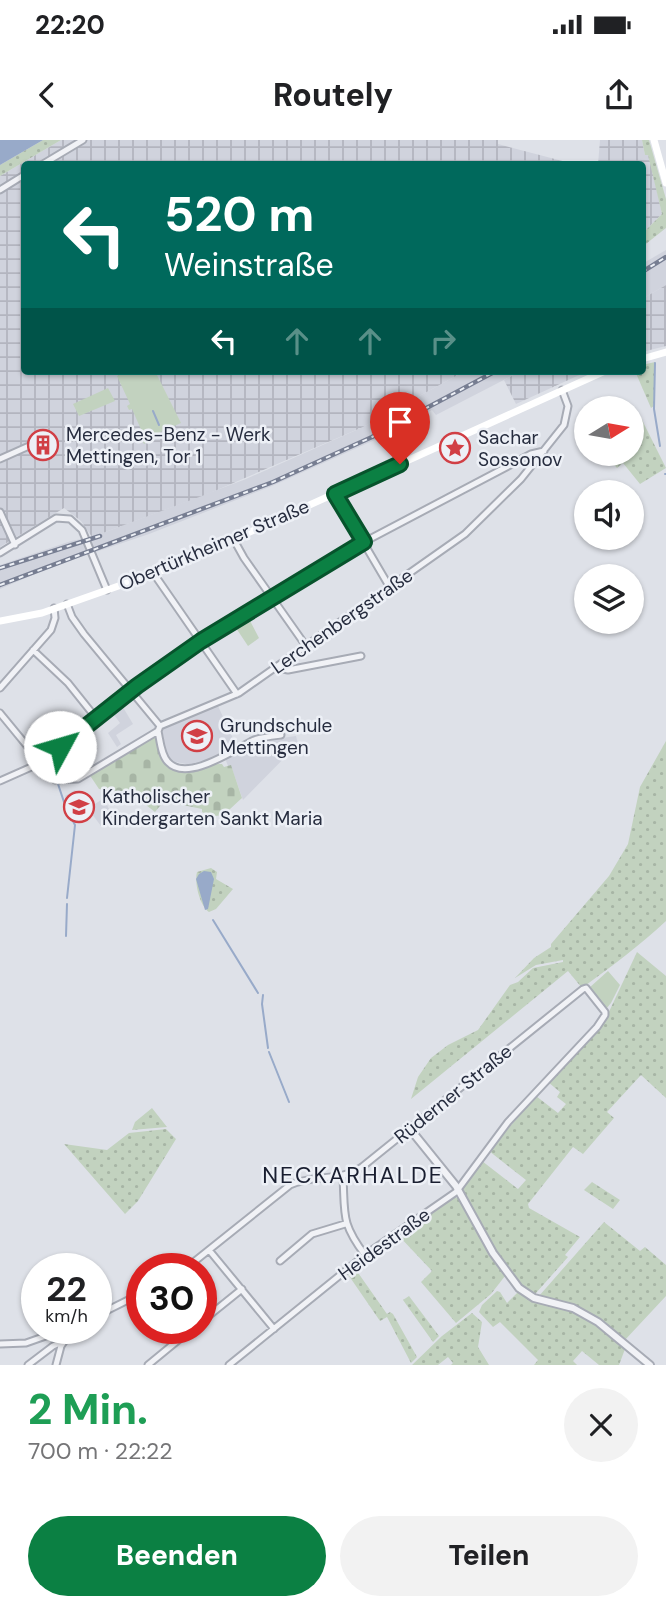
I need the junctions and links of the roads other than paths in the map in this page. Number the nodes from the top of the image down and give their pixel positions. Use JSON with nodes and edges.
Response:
{"nodes":[{"id":1,"x":83,"y":140,"type":"edge"},
{"id":2,"x":657,"y":143,"type":"edge"},
{"id":3,"x":48,"y":161,"type":"edge"},
{"id":4,"x":21,"y":177,"type":"edge"},
{"id":5,"x":666,"y":183,"type":"edge"},
{"id":6,"x":0,"y":190,"type":"edge"},
{"id":7,"x":666,"y":352,"type":"edge"},
{"id":8,"x":646,"y":358,"type":"edge"},
{"id":9,"x":596,"y":375,"type":"edge"},
{"id":10,"x":562,"y":390,"type":"junction"},
{"id":11,"x":47,"y":438,"type":"dead end"},
{"id":12,"x":544,"y":451,"type":"junction"},
{"id":13,"x":0,"y":459,"type":"edge"},
{"id":14,"x":335,"y":494,"type":"junction"},
{"id":15,"x":0,"y":512,"type":"edge"},
{"id":16,"x":234,"y":540,"type":"junction"},
{"id":17,"x":364,"y":542,"type":"junction"},
{"id":18,"x":15,"y":545,"type":"junction"},
{"id":19,"x":0,"y":553,"type":"edge"},
{"id":20,"x":154,"y":574,"type":"junction"},
{"id":21,"x":389,"y":586,"type":"junction"},
{"id":22,"x":107,"y":590,"type":"junction"},
{"id":23,"x":272,"y":598,"type":"junction"},
{"id":24,"x":67,"y":604,"type":"junction"},
{"id":25,"x":51,"y":609,"type":"junction"},
{"id":26,"x":0,"y":620,"type":"edge"},
{"id":27,"x":201,"y":641,"type":"junction"},
{"id":28,"x":306,"y":646,"type":"junction"},
{"id":29,"x":33,"y":650,"type":"junction"},
{"id":30,"x":361,"y":656,"type":"dead end"},
{"id":31,"x":279,"y":665,"type":"junction"},
{"id":32,"x":0,"y":688,"type":"edge"},
{"id":33,"x":132,"y":691,"type":"junction"},
{"id":34,"x":237,"y":694,"type":"junction"},
{"id":35,"x":1,"y":715,"type":"edge"},
{"id":36,"x":96,"y":718,"type":"junction"},
{"id":37,"x":159,"y":728,"type":"junction"},
{"id":38,"x":281,"y":735,"type":"dead end"},
{"id":39,"x":40,"y":763,"type":"junction"},
{"id":40,"x":0,"y":781,"type":"edge"},
{"id":41,"x":606,"y":1013,"type":"joint"},
{"id":42,"x":410,"y":1129,"type":"junction"},
{"id":43,"x":343,"y":1177,"type":"junction"},
{"id":44,"x":458,"y":1189,"type":"junction"},
{"id":45,"x":345,"y":1224,"type":"junction"},
{"id":46,"x":209,"y":1250,"type":"junction"},
{"id":47,"x":205,"y":1253,"type":"edge"},
{"id":48,"x":365,"y":1255,"type":"junction"},
{"id":49,"x":280,"y":1261,"type":"dead end"},
{"id":50,"x":242,"y":1289,"type":"junction"},
{"id":51,"x":217,"y":1309,"type":"edge"},
{"id":52,"x":274,"y":1329,"type":"junction"},
{"id":53,"x":21,"y":1343,"type":"edge"},
{"id":54,"x":0,"y":1344,"type":"edge"},
{"id":55,"x":57,"y":1344,"type":"edge"},
{"id":56,"x":61,"y":1344,"type":"edge"},
{"id":57,"x":174,"y":1344,"type":"edge"},
{"id":58,"x":28,"y":1365,"type":"edge"},
{"id":59,"x":56,"y":1365,"type":"edge"},
{"id":60,"x":148,"y":1365,"type":"edge"},
{"id":61,"x":229,"y":1365,"type":"edge"},
{"id":62,"x":650,"y":1365,"type":"edge"}],
"edges":[{"from":1,"to":3,"type":"street"},
{"from":2,"to":5,"type":"main road"},
{"from":4,"to":6,"type":"street"},
{"from":7,"to":8,"type":"main road"},
{"from":9,"to":10,"type":"main road","name":"Obertürkheimer Straße"},
{"from":10,"to":12,"type":"street","name":"Lerchenbergstraße"},
{"from":10,"to":14,"type":"main road","name":"Obertürkheimer Straße"},
{"from":11,"to":13,"type":"street"},
{"from":12,"to":17,"type":"street"},
{"from":12,"to":21,"type":"street","name":"Lerchenbergstraße"},
{"from":14,"to":16,"type":"main road","name":"Obertürkheimer Straße"},
{"from":14,"to":17,"type":"street"},
{"from":15,"to":18,"type":"street"},
{"from":16,"to":20,"type":"main road","name":"Obertürkheimer Straße"},
{"from":16,"to":23,"type":"street"},
{"from":17,"to":21,"type":"street"},
{"from":17,"to":23,"type":"street"},
{"from":18,"to":19,"type":"street"},
{"from":18,"to":22,"type":"street"},
{"from":20,"to":22,"type":"main road","name":"Obertürkheimer Straße"},
{"from":20,"to":27,"type":"street"},
{"from":21,"to":28,"type":"street","name":"Lerchenbergstraße"},
{"from":22,"to":24,"type":"main road","name":"Obertürkheimer Straße"},
{"from":23,"to":27,"type":"street"},
{"from":23,"to":28,"type":"street"},
{"from":24,"to":25,"type":"main road","name":"Obertürkheimer Straße"},
{"from":24,"to":33,"type":"street"},
{"from":25,"to":26,"type":"main road","name":"Obertürkheimer Straße"},
{"from":25,"to":29,"type":"street"},
{"from":27,"to":33,"type":"street"},
{"from":27,"to":34,"type":"street"},
{"from":28,"to":31,"type":"street","name":"Lerchenbergstraße"},
{"from":29,"to":32,"type":"street"},
{"from":29,"to":36,"type":"street"},
{"from":30,"to":31,"type":"street"},
{"from":31,"to":34,"type":"street","name":"Lerchenbergstraße"},
{"from":33,"to":36,"type":"street"},
{"from":33,"to":37,"type":"street"},
{"from":34,"to":37,"type":"street","name":"Lerchenbergstraße"},
{"from":35,"to":39,"type":"street"},
{"from":36,"to":39,"type":"street"},
{"from":37,"to":38,"type":"street"},
{"from":37,"to":39,"type":"street","name":"Lerchenbergstraße"},
{"from":39,"to":40,"type":"street"},
{"from":41,"to":42,"type":"street","name":"Rüderner Straße"},
{"from":41,"to":44,"type":"street","name":"Heidestraße"},
{"from":42,"to":43,"type":"street","name":"Rüderner Straße"},
{"from":42,"to":44,"type":"street"},
{"from":43,"to":45,"type":"street"},
{"from":43,"to":46,"type":"street","name":"Rüderner Straße"},
{"from":44,"to":48,"type":"street","name":"Heidestraße"},
{"from":44,"to":62,"type":"street"},
{"from":45,"to":48,"type":"street"},
{"from":45,"to":49,"type":"street"},
{"from":46,"to":47,"type":"street","name":"Rüderner Straße"},
{"from":46,"to":50,"type":"street"},
{"from":48,"to":52,"type":"street","name":"Heidestraße"},
{"from":50,"to":51,"type":"street"},
{"from":50,"to":52,"type":"street"},
{"from":52,"to":61,"type":"street","name":"Heidestraße"},
{"from":53,"to":54,"type":"street"},
{"from":55,"to":58,"type":"street"},
{"from":56,"to":59,"type":"street"},
{"from":57,"to":60,"type":"street"}]}
